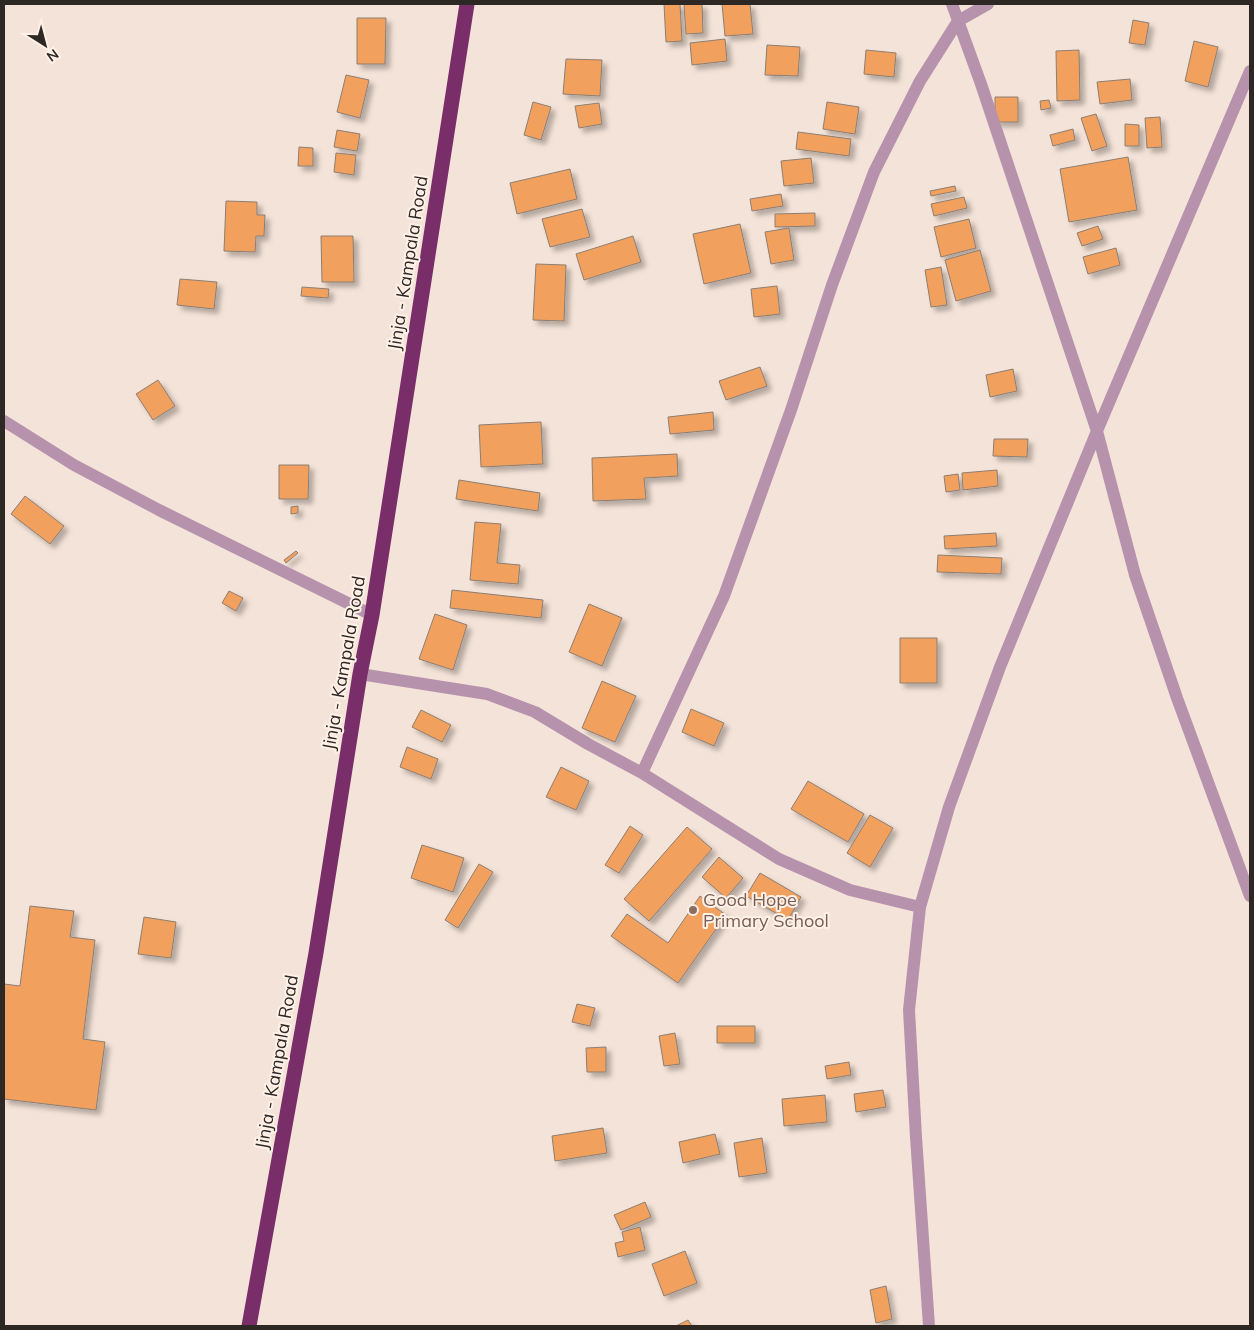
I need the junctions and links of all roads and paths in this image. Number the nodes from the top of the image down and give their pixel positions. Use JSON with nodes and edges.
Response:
{"nodes":[{"id":1,"x":467,"y":4,"type":"edge"},
{"id":2,"x":952,"y":4,"type":"edge"},
{"id":3,"x":988,"y":4,"type":"edge"},
{"id":4,"x":958,"y":21,"type":"junction"},
{"id":5,"x":1250,"y":71,"type":"edge"},
{"id":6,"x":4,"y":421,"type":"edge"},
{"id":7,"x":1097,"y":431,"type":"junction"},
{"id":8,"x":372,"y":615,"type":"junction"},
{"id":9,"x":360,"y":674,"type":"junction"},
{"id":10,"x":642,"y":773,"type":"junction"},
{"id":11,"x":1250,"y":896,"type":"edge"},
{"id":12,"x":920,"y":907,"type":"junction"},
{"id":13,"x":249,"y":1326,"type":"edge"},
{"id":14,"x":929,"y":1326,"type":"edge"}],
"edges":[{"from":1,"to":8,"type":"highway","name":"Jinja - Kampala Road"},
{"from":2,"to":4,"type":"street"},
{"from":3,"to":4,"type":"street"},
{"from":4,"to":7,"type":"street"},
{"from":4,"to":10,"type":"street"},
{"from":5,"to":7,"type":"street"},
{"from":6,"to":8,"type":"street"},
{"from":7,"to":11,"type":"street"},
{"from":7,"to":12,"type":"street"},
{"from":8,"to":9,"type":"highway","name":"Jinja - Kampala Road"},
{"from":9,"to":10,"type":"street"},
{"from":9,"to":13,"type":"highway","name":"Jinja - Kampala Road"},
{"from":10,"to":12,"type":"street"},
{"from":12,"to":14,"type":"street"}]}
